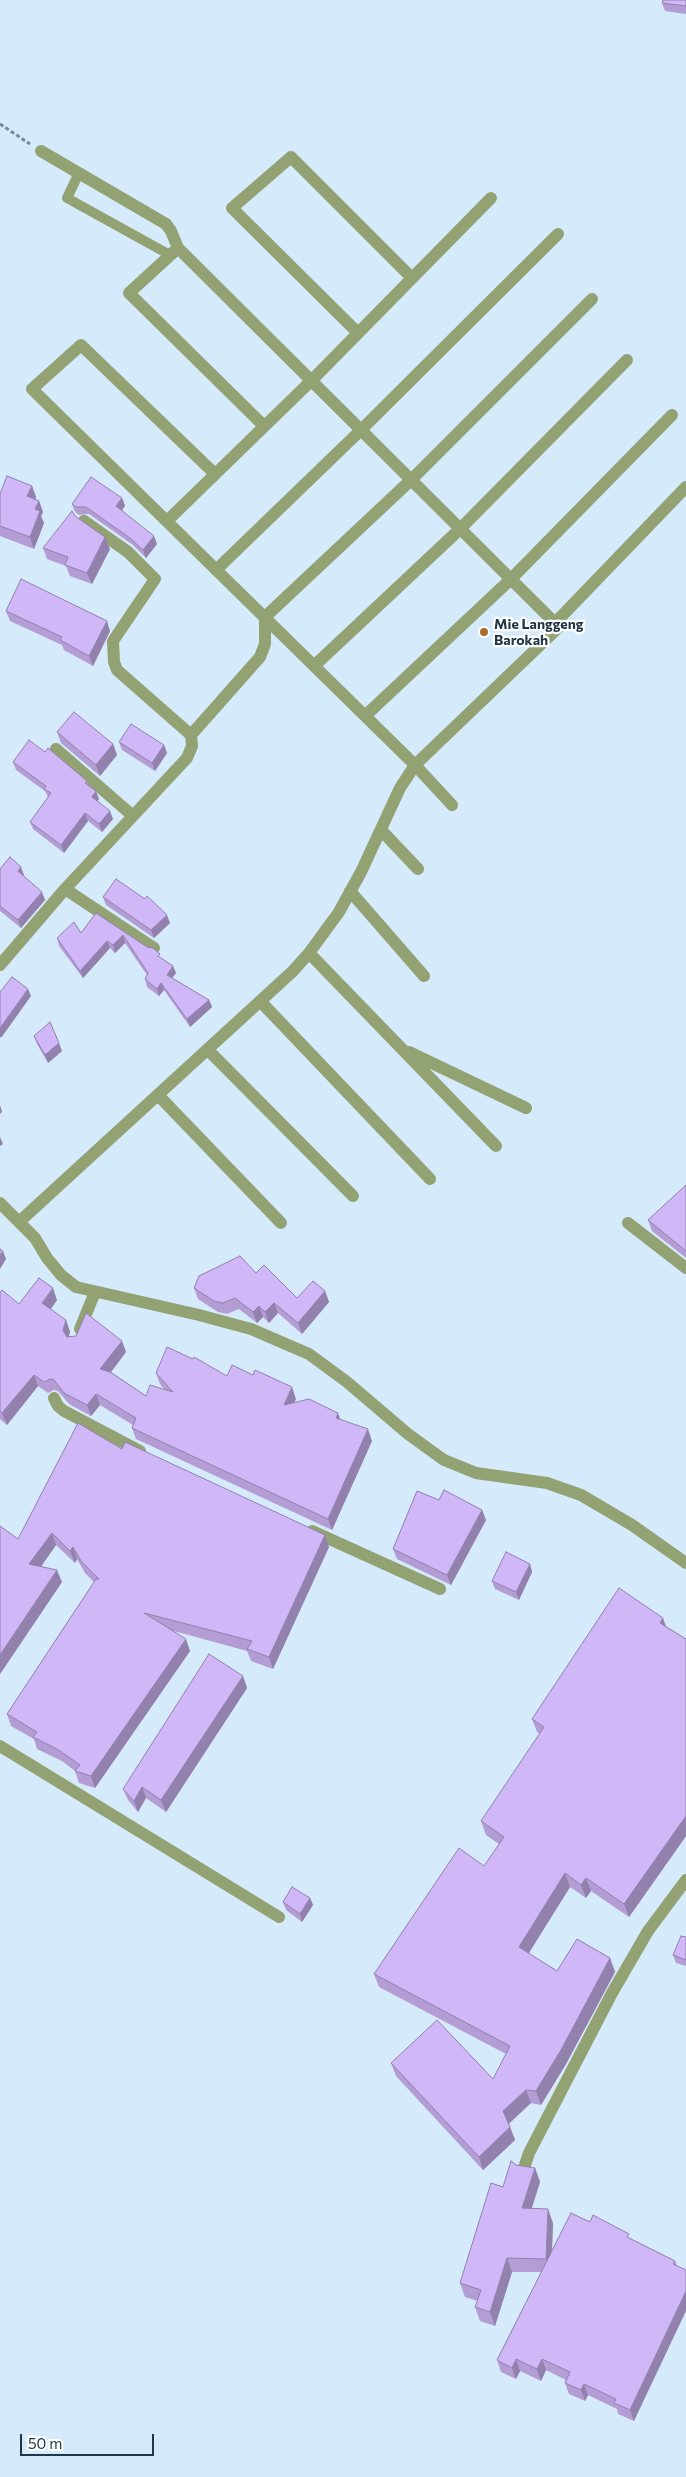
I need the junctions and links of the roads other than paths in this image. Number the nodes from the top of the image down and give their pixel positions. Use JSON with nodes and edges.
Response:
{"nodes":[{"id":1,"x":41,"y":151,"type":"road end"},
{"id":2,"x":79,"y":173,"type":"junction"},
{"id":3,"x":491,"y":198,"type":"dead end"},
{"id":4,"x":558,"y":234,"type":"dead end"},
{"id":5,"x":174,"y":251,"type":"junction"},
{"id":6,"x":412,"y":278,"type":"junction"},
{"id":7,"x":592,"y":299,"type":"dead end"},
{"id":8,"x":358,"y":333,"type":"junction"},
{"id":9,"x":627,"y":360,"type":"dead end"},
{"id":10,"x":312,"y":381,"type":"junction"},
{"id":11,"x":672,"y":415,"type":"dead end"},
{"id":12,"x":264,"y":426,"type":"junction"},
{"id":13,"x":361,"y":430,"type":"junction"},
{"id":14,"x":215,"y":474,"type":"junction"},
{"id":15,"x":411,"y":480,"type":"junction"},
{"id":16,"x":686,"y":487,"type":"edge"},
{"id":17,"x":167,"y":521,"type":"junction"},
{"id":18,"x":84,"y":522,"type":"edge"},
{"id":19,"x":460,"y":529,"type":"junction"},
{"id":20,"x":216,"y":570,"type":"junction"},
{"id":21,"x":511,"y":579,"type":"junction"},
{"id":22,"x":265,"y":617,"type":"junction"},
{"id":23,"x":555,"y":623,"type":"junction"},
{"id":24,"x":314,"y":666,"type":"junction"},
{"id":25,"x":365,"y":716,"type":"junction"},
{"id":26,"x":191,"y":735,"type":"junction"},
{"id":27,"x":56,"y":749,"type":"dead end"},
{"id":28,"x":415,"y":765,"type":"junction"},
{"id":29,"x":452,"y":805,"type":"dead end"},
{"id":30,"x":133,"y":816,"type":"junction"},
{"id":31,"x":381,"y":830,"type":"junction"},
{"id":32,"x":418,"y":869,"type":"dead end"},
{"id":33,"x":65,"y":889,"type":"junction"},
{"id":34,"x":350,"y":891,"type":"junction"},
{"id":35,"x":154,"y":948,"type":"edge"},
{"id":36,"x":309,"y":953,"type":"junction"},
{"id":37,"x":0,"y":965,"type":"edge"},
{"id":38,"x":424,"y":976,"type":"dead end"},
{"id":39,"x":261,"y":1002,"type":"junction"},
{"id":40,"x":400,"y":1047,"type":"junction"},
{"id":41,"x":208,"y":1050,"type":"junction"},
{"id":42,"x":158,"y":1096,"type":"junction"},
{"id":43,"x":526,"y":1108,"type":"dead end"},
{"id":44,"x":496,"y":1146,"type":"dead end"},
{"id":45,"x":430,"y":1180,"type":"dead end"},
{"id":46,"x":353,"y":1196,"type":"dead end"},
{"id":47,"x":0,"y":1203,"type":"edge"},
{"id":48,"x":19,"y":1222,"type":"junction"},
{"id":49,"x":281,"y":1223,"type":"dead end"},
{"id":50,"x":628,"y":1223,"type":"dead end"},
{"id":51,"x":686,"y":1268,"type":"edge"},
{"id":52,"x":95,"y":1292,"type":"junction"},
{"id":53,"x":75,"y":1341,"type":"edge"},
{"id":54,"x":54,"y":1398,"type":"dead end"},
{"id":55,"x":148,"y":1454,"type":"edge"},
{"id":56,"x":297,"y":1524,"type":"edge"},
{"id":57,"x":686,"y":1563,"type":"edge"},
{"id":58,"x":440,"y":1589,"type":"dead end"},
{"id":59,"x":0,"y":1746,"type":"edge"},
{"id":60,"x":686,"y":1880,"type":"edge"},
{"id":61,"x":279,"y":1917,"type":"dead end"},
{"id":62,"x":524,"y":2170,"type":"edge"}],
"edges":[{"from":1,"to":2,"type":"street"},
{"from":2,"to":5,"type":"street"},
{"from":2,"to":5,"type":"lane"},
{"from":3,"to":6,"type":"street"},
{"from":4,"to":13,"type":"street"},
{"from":5,"to":10,"type":"street"},
{"from":5,"to":12,"type":"street"},
{"from":6,"to":8,"type":"street"},
{"from":6,"to":8,"type":"street"},
{"from":7,"to":15,"type":"street"},
{"from":8,"to":10,"type":"street"},
{"from":9,"to":19,"type":"street"},
{"from":10,"to":12,"type":"street"},
{"from":10,"to":13,"type":"street"},
{"from":11,"to":21,"type":"street"},
{"from":12,"to":14,"type":"street"},
{"from":13,"to":15,"type":"street"},
{"from":13,"to":20,"type":"street"},
{"from":14,"to":17,"type":"street"},
{"from":14,"to":17,"type":"street"},
{"from":15,"to":19,"type":"street"},
{"from":15,"to":22,"type":"street"},
{"from":16,"to":23,"type":"street"},
{"from":17,"to":20,"type":"street"},
{"from":18,"to":26,"type":"street"},
{"from":19,"to":21,"type":"street"},
{"from":19,"to":24,"type":"street"},
{"from":20,"to":22,"type":"street"},
{"from":21,"to":23,"type":"street"},
{"from":21,"to":25,"type":"street"},
{"from":22,"to":24,"type":"street"},
{"from":22,"to":26,"type":"street"},
{"from":23,"to":28,"type":"street"},
{"from":24,"to":25,"type":"street"},
{"from":25,"to":28,"type":"street"},
{"from":26,"to":30,"type":"street"},
{"from":27,"to":30,"type":"street"},
{"from":28,"to":29,"type":"street"},
{"from":28,"to":31,"type":"street"},
{"from":30,"to":33,"type":"street"},
{"from":31,"to":32,"type":"street"},
{"from":31,"to":34,"type":"street"},
{"from":33,"to":35,"type":"street"},
{"from":33,"to":37,"type":"street"},
{"from":34,"to":36,"type":"street"},
{"from":34,"to":38,"type":"street"},
{"from":36,"to":39,"type":"street"},
{"from":36,"to":40,"type":"street"},
{"from":39,"to":41,"type":"street"},
{"from":39,"to":45,"type":"street"},
{"from":40,"to":43,"type":"street"},
{"from":40,"to":44,"type":"street"},
{"from":41,"to":42,"type":"street"},
{"from":41,"to":46,"type":"street"},
{"from":42,"to":48,"type":"street"},
{"from":42,"to":49,"type":"street"},
{"from":47,"to":48,"type":"street"},
{"from":48,"to":52,"type":"street"},
{"from":50,"to":51,"type":"street"},
{"from":52,"to":53,"type":"street"},
{"from":52,"to":57,"type":"street"},
{"from":54,"to":55,"type":"street"},
{"from":56,"to":58,"type":"street"},
{"from":59,"to":61,"type":"street"},
{"from":60,"to":62,"type":"street"}]}
